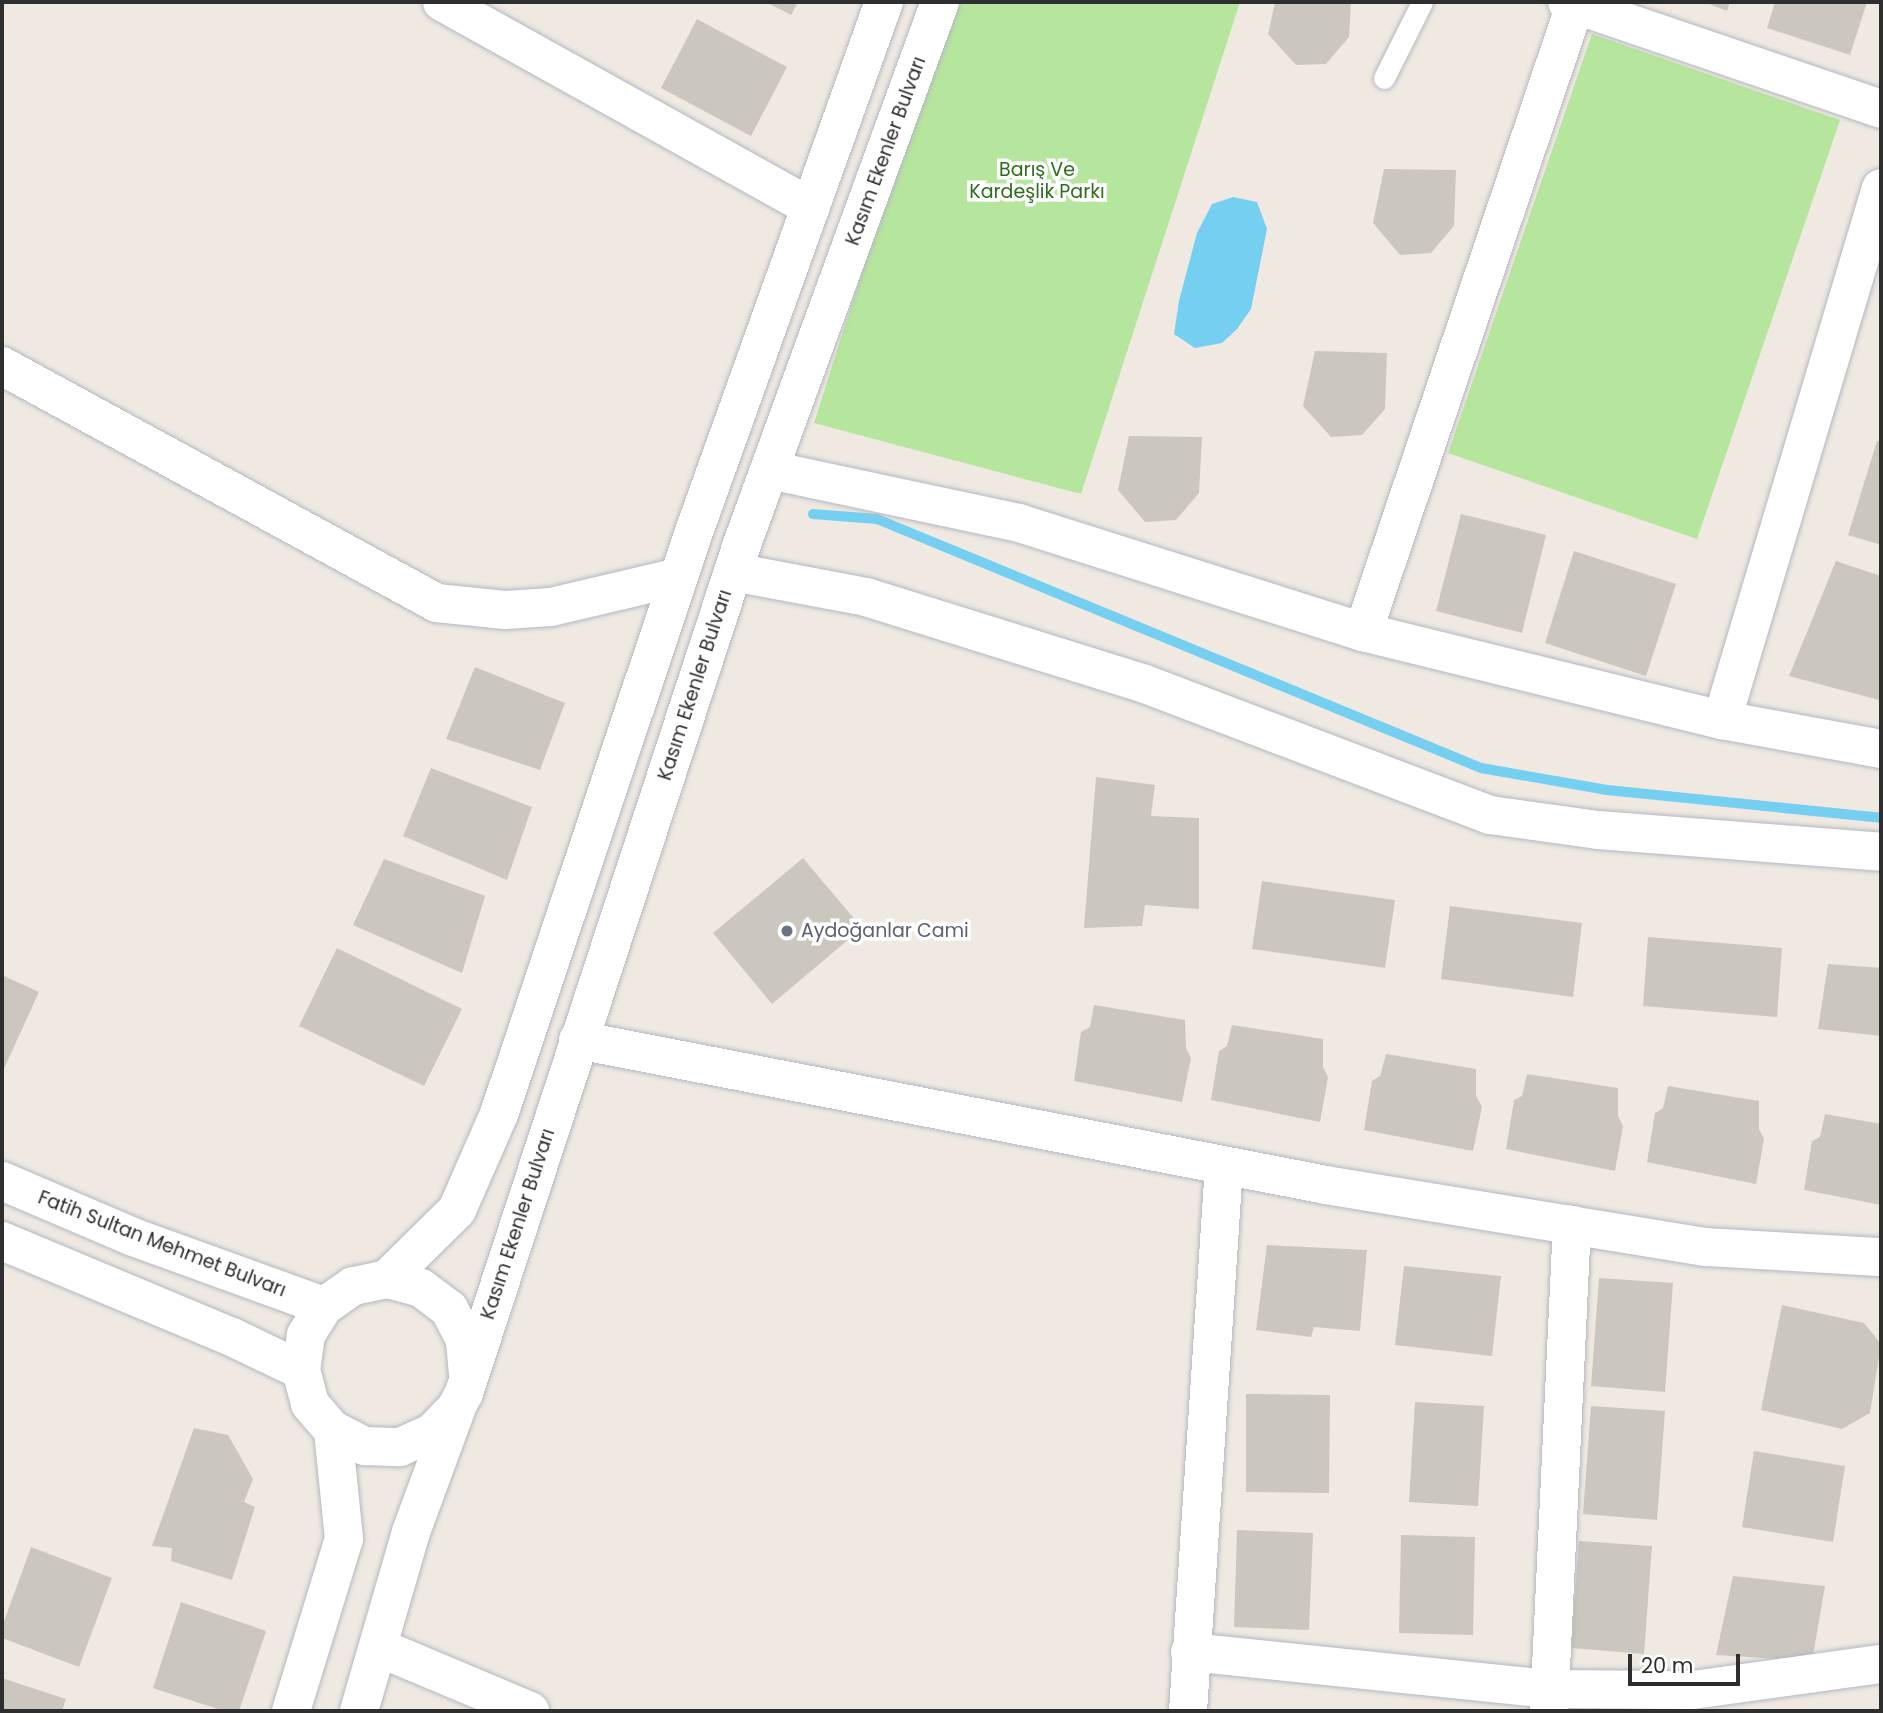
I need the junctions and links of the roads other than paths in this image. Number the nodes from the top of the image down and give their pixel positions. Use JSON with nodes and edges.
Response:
{"nodes":[{"id":1,"x":884,"y":2,"type":"edge"},
{"id":2,"x":940,"y":2,"type":"edge"},
{"id":3,"x":1422,"y":2,"type":"edge"},
{"id":4,"x":1572,"y":3,"type":"edge"},
{"id":5,"x":461,"y":6,"type":"edge"},
{"id":6,"x":1384,"y":78,"type":"dead end"},
{"id":7,"x":1881,"y":109,"type":"edge"},
{"id":8,"x":1881,"y":188,"type":"edge"},
{"id":9,"x":811,"y":207,"type":"junction"},
{"id":10,"x":2,"y":366,"type":"edge"},
{"id":11,"x":769,"y":470,"type":"junction"},
{"id":12,"x":733,"y":572,"type":"junction"},
{"id":13,"x":679,"y":577,"type":"junction"},
{"id":14,"x":1363,"y":632,"type":"junction"},
{"id":15,"x":1722,"y":720,"type":"junction"},
{"id":16,"x":1881,"y":749,"type":"edge"},
{"id":17,"x":1881,"y":852,"type":"edge"},
{"id":18,"x":578,"y":1040,"type":"junction"},
{"id":19,"x":1224,"y":1166,"type":"junction"},
{"id":20,"x":2,"y":1181,"type":"edge"},
{"id":21,"x":1572,"y":1225,"type":"junction"},
{"id":22,"x":2,"y":1241,"type":"edge"},
{"id":23,"x":1881,"y":1257,"type":"edge"},
{"id":24,"x":387,"y":1279,"type":"junction"},
{"id":25,"x":324,"y":1306,"type":"junction"},
{"id":26,"x":301,"y":1370,"type":"junction"},
{"id":27,"x":462,"y":1392,"type":"junction"},
{"id":28,"x":333,"y":1430,"type":"junction"},
{"id":29,"x":380,"y":1648,"type":"junction"},
{"id":30,"x":1190,"y":1652,"type":"junction"},
{"id":31,"x":1881,"y":1664,"type":"edge"},
{"id":32,"x":1550,"y":1700,"type":"edge"},
{"id":33,"x":1700,"y":1700,"type":"edge"},
{"id":34,"x":291,"y":1711,"type":"edge"},
{"id":35,"x":359,"y":1711,"type":"edge"},
{"id":36,"x":530,"y":1711,"type":"edge"},
{"id":37,"x":1188,"y":1711,"type":"edge"}],
"edges":[{"from":1,"to":9,"type":"street"},
{"from":2,"to":11,"type":"street","name":"Kasım Ekenler Bulvarı"},
{"from":3,"to":6,"type":"lane"},
{"from":4,"to":7,"type":"street"},
{"from":4,"to":14,"type":"street"},
{"from":5,"to":9,"type":"street"},
{"from":8,"to":15,"type":"street"},
{"from":9,"to":13,"type":"street"},
{"from":10,"to":13,"type":"street"},
{"from":11,"to":12,"type":"street","name":"Kasım Ekenler Bulvarı"},
{"from":11,"to":14,"type":"street"},
{"from":12,"to":17,"type":"street"},
{"from":12,"to":18,"type":"street","name":"Kasım Ekenler Bulvarı"},
{"from":13,"to":24,"type":"street"},
{"from":14,"to":15,"type":"street"},
{"from":15,"to":16,"type":"street"},
{"from":18,"to":19,"type":"street"},
{"from":18,"to":27,"type":"street","name":"Kasım Ekenler Bulvarı"},
{"from":19,"to":21,"type":"street"},
{"from":19,"to":30,"type":"street"},
{"from":20,"to":25,"type":"street","name":"Fatih Sultan Mehmet Bulvarı"},
{"from":21,"to":23,"type":"street"},
{"from":21,"to":32,"type":"street"},
{"from":22,"to":26,"type":"street"},
{"from":24,"to":25,"type":"street"},
{"from":24,"to":27,"type":"street"},
{"from":25,"to":26,"type":"street"},
{"from":26,"to":28,"type":"street"},
{"from":27,"to":28,"type":"street"},
{"from":27,"to":29,"type":"street","name":"Kasım Ekenler Bulvarı"},
{"from":28,"to":34,"type":"street"},
{"from":29,"to":35,"type":"street","name":"Kasım Ekenler Bulvarı"},
{"from":29,"to":36,"type":"street"},
{"from":30,"to":32,"type":"street"},
{"from":30,"to":37,"type":"street"},
{"from":31,"to":33,"type":"street"},
{"from":32,"to":33,"type":"street"}]}
